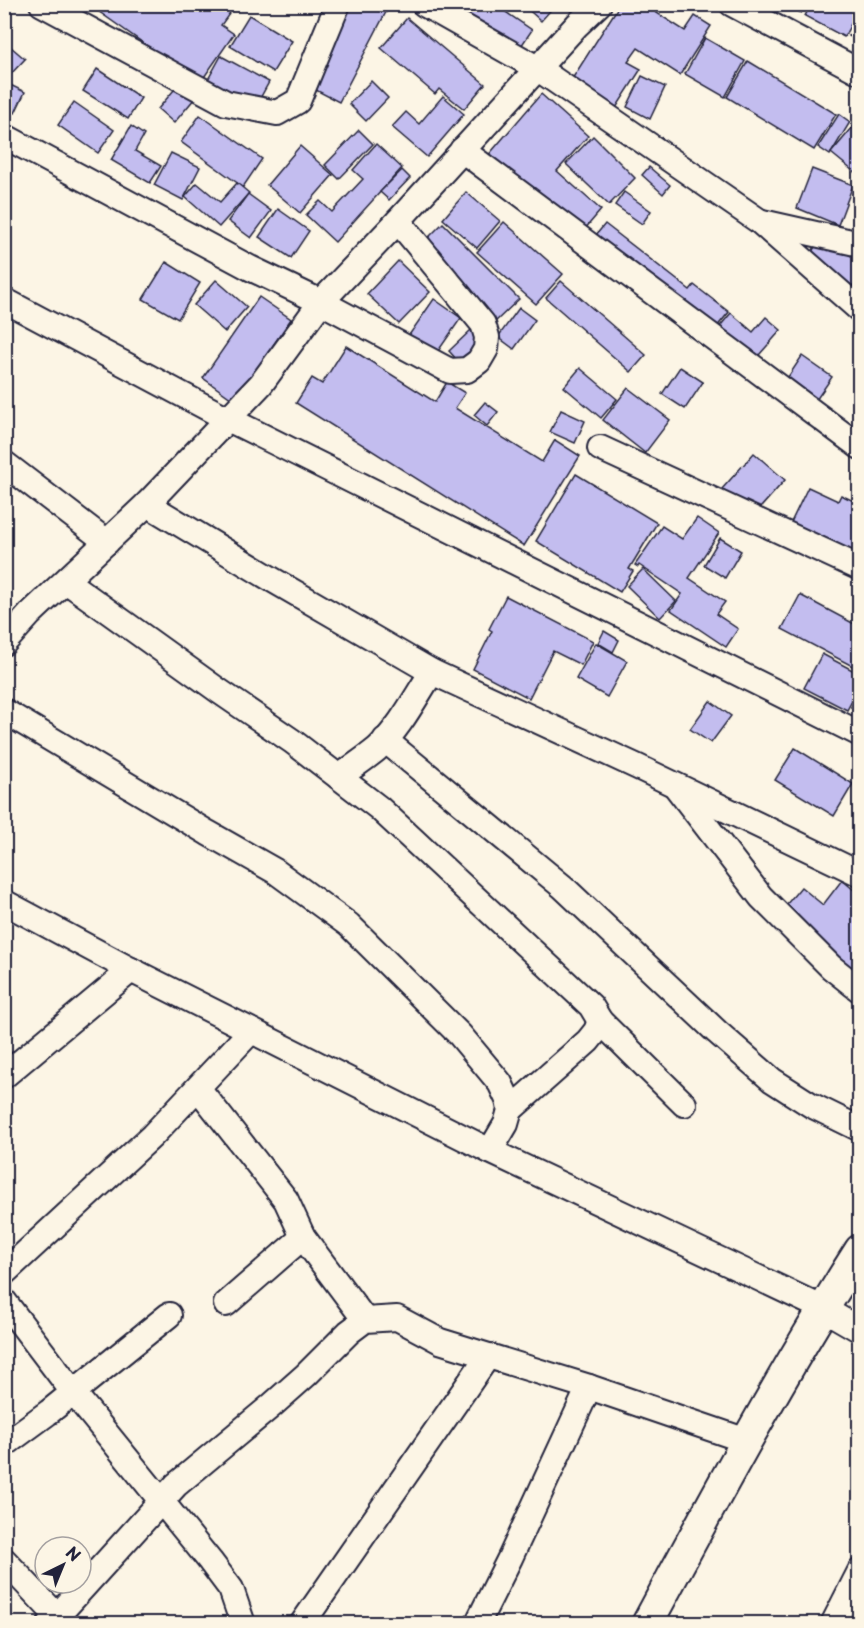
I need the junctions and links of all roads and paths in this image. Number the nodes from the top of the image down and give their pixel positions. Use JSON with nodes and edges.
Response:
{"nodes":[{"id":1,"x":42,"y":4,"type":"edge"},
{"id":2,"x":338,"y":4,"type":"edge"},
{"id":3,"x":424,"y":4,"type":"edge"},
{"id":4,"x":599,"y":4,"type":"edge"},
{"id":5,"x":732,"y":4,"type":"edge"},
{"id":6,"x":537,"y":68,"type":"junction"},
{"id":7,"x":860,"y":72,"type":"edge"},
{"id":8,"x":4,"y":136,"type":"edge"},
{"id":9,"x":462,"y":150,"type":"junction"},
{"id":10,"x":398,"y":221,"type":"junction"},
{"id":11,"x":759,"y":221,"type":"junction"},
{"id":12,"x":860,"y":244,"type":"edge"},
{"id":13,"x":4,"y":300,"type":"edge"},
{"id":14,"x":321,"y":302,"type":"junction"},
{"id":15,"x":860,"y":310,"type":"edge"},
{"id":16,"x":228,"y":419,"type":"junction"},
{"id":17,"x":860,"y":447,"type":"edge"},
{"id":18,"x":600,"y":448,"type":"dead end"},
{"id":19,"x":4,"y":463,"type":"edge"},
{"id":20,"x":147,"y":504,"type":"junction"},
{"id":21,"x":107,"y":542,"type":"junction"},
{"id":22,"x":860,"y":568,"type":"edge"},
{"id":23,"x":66,"y":580,"type":"junction"},
{"id":24,"x":4,"y":643,"type":"edge"},
{"id":25,"x":432,"y":672,"type":"junction"},
{"id":26,"x":4,"y":711,"type":"edge"},
{"id":27,"x":860,"y":734,"type":"edge"},
{"id":28,"x":386,"y":740,"type":"junction"},
{"id":29,"x":339,"y":777,"type":"junction"},
{"id":30,"x":674,"y":784,"type":"junction"},
{"id":31,"x":860,"y":874,"type":"edge"},
{"id":32,"x":4,"y":902,"type":"edge"},
{"id":33,"x":131,"y":970,"type":"junction"},
{"id":34,"x":860,"y":990,"type":"edge"},
{"id":35,"x":600,"y":1021,"type":"junction"},
{"id":36,"x":252,"y":1031,"type":"junction"},
{"id":37,"x":4,"y":1076,"type":"edge"},
{"id":38,"x":198,"y":1088,"type":"junction"},
{"id":39,"x":684,"y":1104,"type":"dead end"},
{"id":40,"x":510,"y":1110,"type":"junction"},
{"id":41,"x":860,"y":1129,"type":"edge"},
{"id":42,"x":490,"y":1151,"type":"junction"},
{"id":43,"x":303,"y":1237,"type":"junction"},
{"id":44,"x":860,"y":1250,"type":"edge"},
{"id":45,"x":4,"y":1273,"type":"edge"},
{"id":46,"x":4,"y":1301,"type":"edge"},
{"id":47,"x":226,"y":1304,"type":"dead end"},
{"id":48,"x":822,"y":1308,"type":"junction"},
{"id":49,"x":169,"y":1315,"type":"dead end"},
{"id":50,"x":365,"y":1320,"type":"junction"},
{"id":51,"x":860,"y":1330,"type":"edge"},
{"id":52,"x":488,"y":1356,"type":"junction"},
{"id":53,"x":589,"y":1387,"type":"junction"},
{"id":54,"x":73,"y":1392,"type":"junction"},
{"id":55,"x":747,"y":1441,"type":"junction"},
{"id":56,"x":4,"y":1445,"type":"edge"},
{"id":57,"x":162,"y":1500,"type":"junction"},
{"id":58,"x":4,"y":1560,"type":"edge"},
{"id":59,"x":860,"y":1571,"type":"edge"},
{"id":60,"x":53,"y":1620,"type":"edge"},
{"id":61,"x":243,"y":1623,"type":"edge"},
{"id":62,"x":302,"y":1623,"type":"edge"},
{"id":63,"x":477,"y":1623,"type":"edge"},
{"id":64,"x":647,"y":1623,"type":"edge"},
{"id":65,"x":833,"y":1623,"type":"edge"}],
"edges":[{"from":1,"to":2,"type":"street"},
{"from":3,"to":6,"type":"street"},
{"from":4,"to":6,"type":"street"},
{"from":5,"to":7,"type":"street"},
{"from":6,"to":9,"type":"street"},
{"from":6,"to":11,"type":"street"},
{"from":8,"to":14,"type":"street"},
{"from":9,"to":10,"type":"street"},
{"from":9,"to":17,"type":"street"},
{"from":10,"to":14,"type":"street"},
{"from":10,"to":14,"type":"street"},
{"from":11,"to":12,"type":"street"},
{"from":11,"to":15,"type":"street"},
{"from":13,"to":16,"type":"street"},
{"from":14,"to":16,"type":"street"},
{"from":16,"to":20,"type":"street"},
{"from":16,"to":27,"type":"street"},
{"from":18,"to":22,"type":"street"},
{"from":19,"to":21,"type":"street"},
{"from":20,"to":21,"type":"street"},
{"from":20,"to":25,"type":"street"},
{"from":21,"to":23,"type":"street"},
{"from":23,"to":24,"type":"street"},
{"from":23,"to":29,"type":"street"},
{"from":25,"to":28,"type":"street"},
{"from":25,"to":30,"type":"street"},
{"from":26,"to":40,"type":"street"},
{"from":28,"to":29,"type":"street"},
{"from":28,"to":41,"type":"street"},
{"from":29,"to":35,"type":"street"},
{"from":30,"to":31,"type":"street"},
{"from":30,"to":34,"type":"street"},
{"from":32,"to":33,"type":"street"},
{"from":33,"to":36,"type":"street"},
{"from":33,"to":37,"type":"street"},
{"from":35,"to":39,"type":"street"},
{"from":35,"to":40,"type":"street"},
{"from":36,"to":38,"type":"street"},
{"from":36,"to":42,"type":"street"},
{"from":38,"to":43,"type":"street"},
{"from":38,"to":45,"type":"street"},
{"from":40,"to":42,"type":"street"},
{"from":42,"to":48,"type":"street"},
{"from":43,"to":47,"type":"street"},
{"from":43,"to":50,"type":"street"},
{"from":44,"to":48,"type":"street"},
{"from":46,"to":54,"type":"street"},
{"from":48,"to":51,"type":"street"},
{"from":48,"to":55,"type":"street"},
{"from":49,"to":54,"type":"street"},
{"from":50,"to":52,"type":"street"},
{"from":50,"to":57,"type":"street"},
{"from":52,"to":53,"type":"street"},
{"from":52,"to":62,"type":"street"},
{"from":53,"to":55,"type":"street"},
{"from":53,"to":63,"type":"street"},
{"from":54,"to":56,"type":"street"},
{"from":54,"to":57,"type":"street"},
{"from":55,"to":64,"type":"street"},
{"from":57,"to":60,"type":"street"},
{"from":57,"to":61,"type":"street"},
{"from":58,"to":60,"type":"street"},
{"from":59,"to":65,"type":"street"}]}
